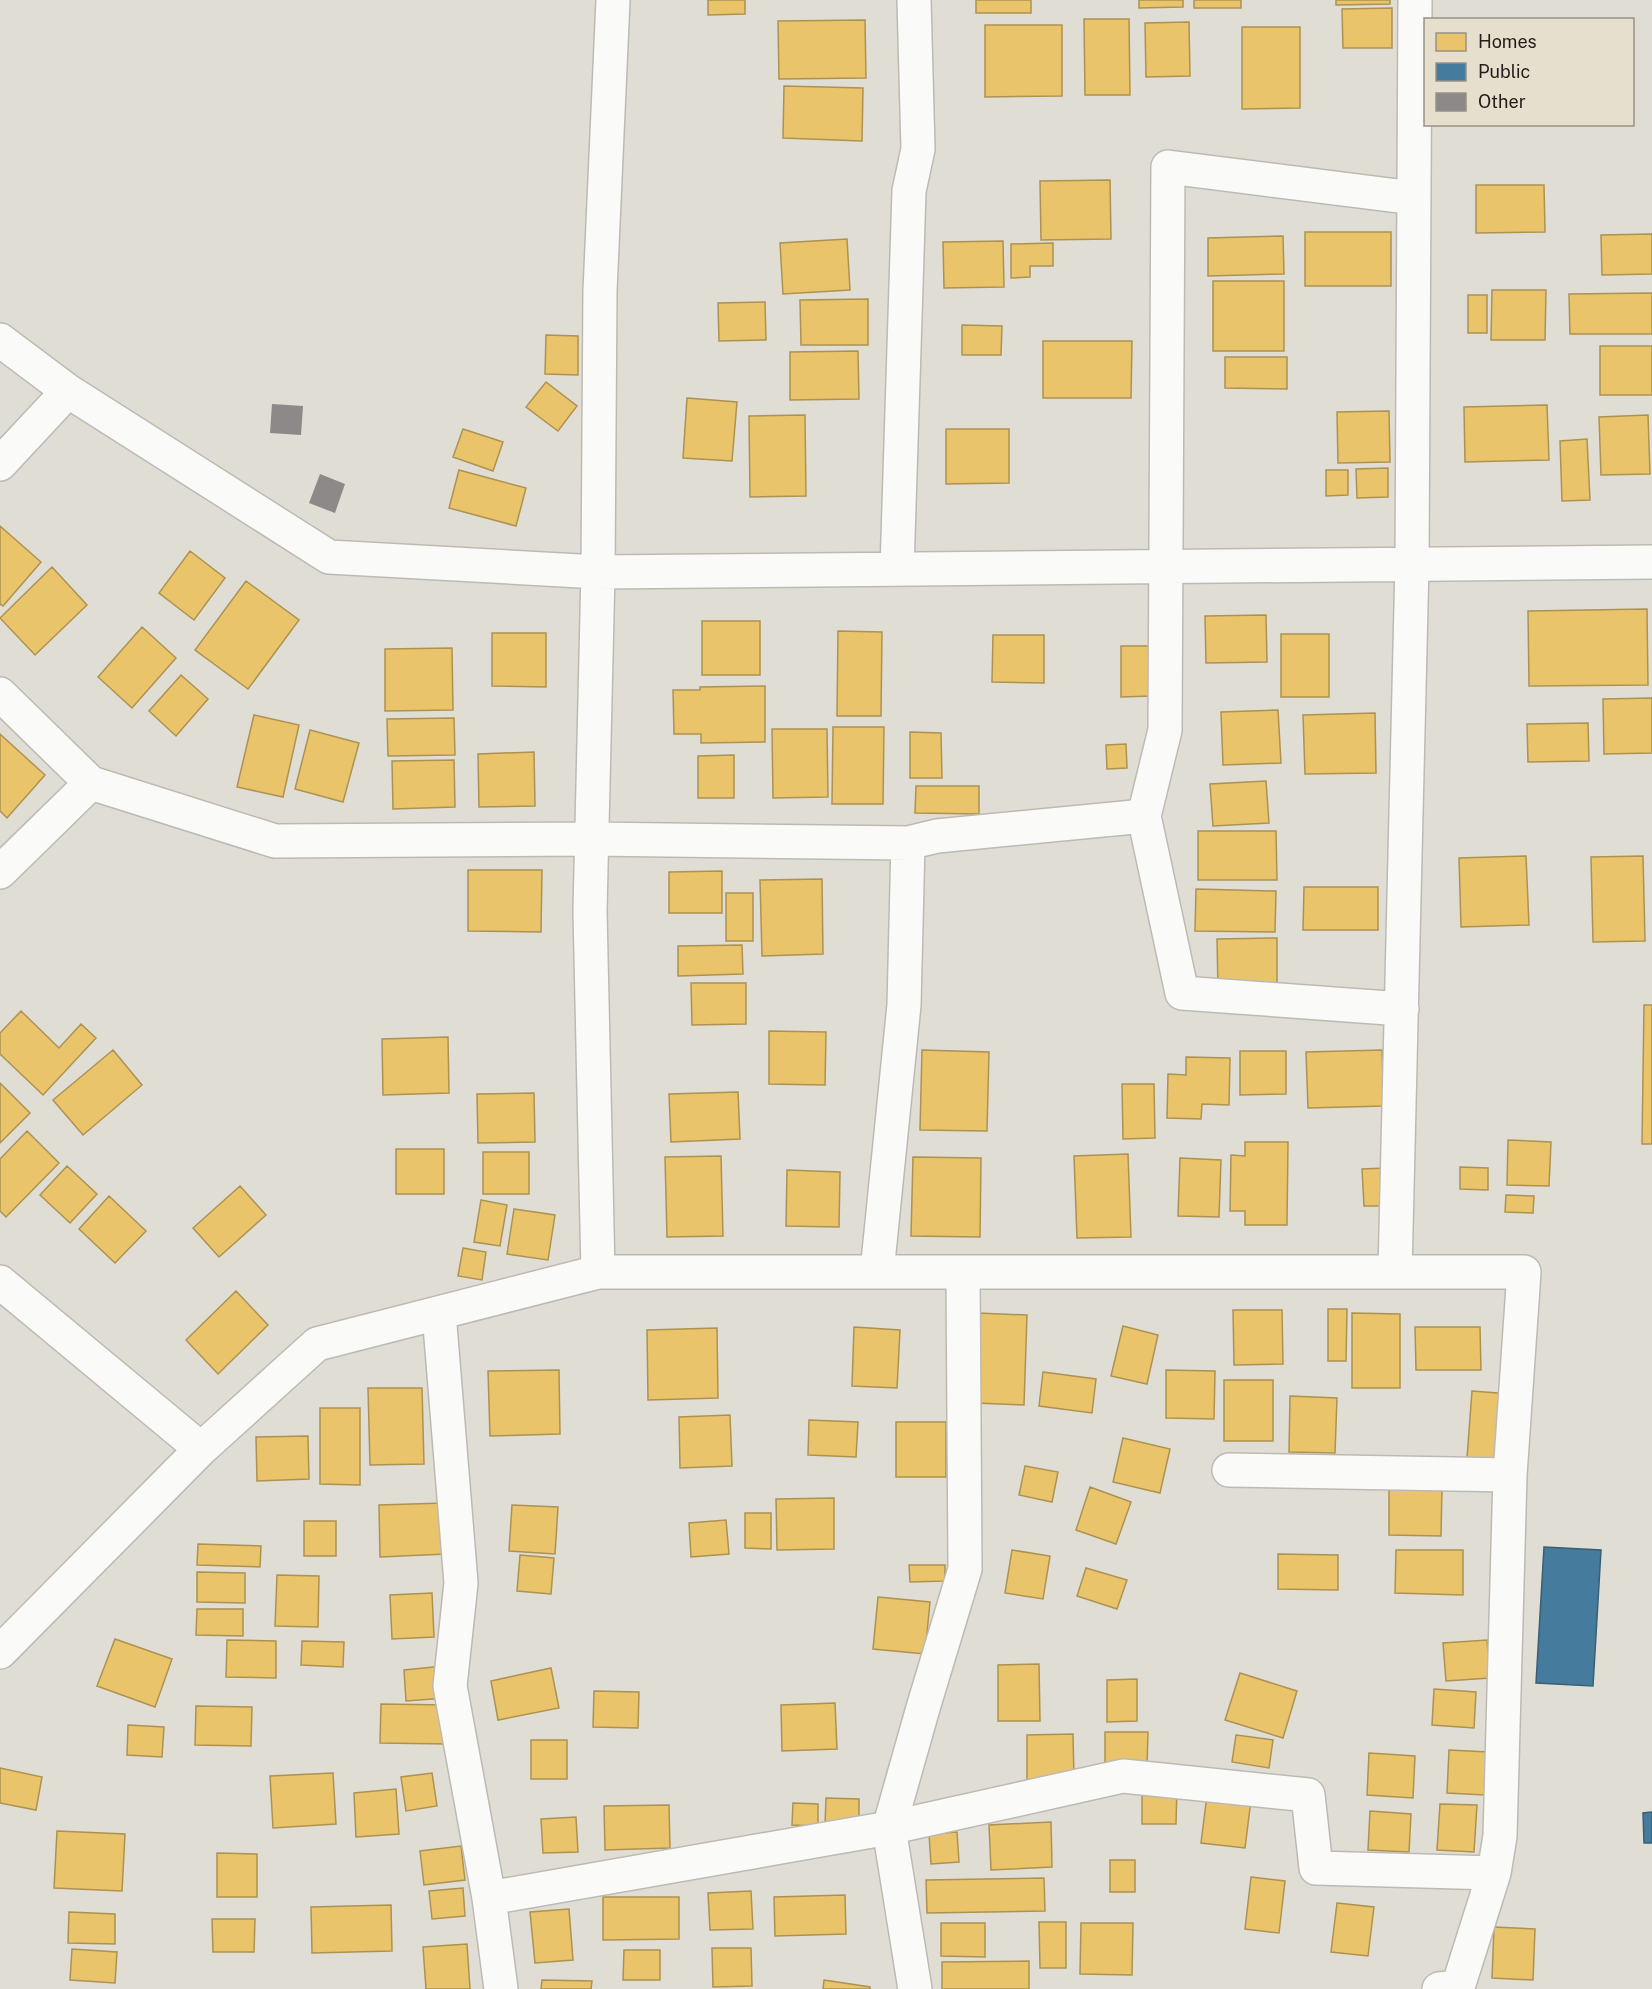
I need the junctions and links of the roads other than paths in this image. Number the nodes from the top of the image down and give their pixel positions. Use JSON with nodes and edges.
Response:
{"nodes":[{"id":1,"x":613,"y":0,"type":"edge"},
{"id":2,"x":914,"y":0,"type":"edge"},
{"id":3,"x":1415,"y":0,"type":"edge"},
{"id":4,"x":1414,"y":198,"type":"junction"},
{"id":5,"x":0,"y":340,"type":"edge"},
{"id":6,"x":68,"y":391,"type":"junction"},
{"id":7,"x":0,"y":464,"type":"edge"},
{"id":8,"x":1652,"y":562,"type":"edge"},
{"id":9,"x":1412,"y":564,"type":"junction"},
{"id":10,"x":1165,"y":567,"type":"junction"},
{"id":11,"x":897,"y":569,"type":"junction"},
{"id":12,"x":598,"y":572,"type":"junction"},
{"id":13,"x":0,"y":694,"type":"edge"},
{"id":14,"x":91,"y":783,"type":"junction"},
{"id":15,"x":1144,"y":816,"type":"junction"},
{"id":16,"x":591,"y":839,"type":"junction"},
{"id":17,"x":908,"y":843,"type":"junction"},
{"id":18,"x":0,"y":872,"type":"edge"},
{"id":19,"x":1402,"y":1008,"type":"junction"},
{"id":20,"x":598,"y":1272,"type":"junction"},
{"id":21,"x":877,"y":1272,"type":"junction"},
{"id":22,"x":963,"y":1272,"type":"junction"},
{"id":23,"x":1395,"y":1272,"type":"junction"},
{"id":24,"x":0,"y":1282,"type":"edge"},
{"id":25,"x":439,"y":1313,"type":"junction"},
{"id":26,"x":201,"y":1449,"type":"junction"},
{"id":27,"x":1228,"y":1470,"type":"dead end"},
{"id":28,"x":1510,"y":1475,"type":"junction"},
{"id":29,"x":0,"y":1652,"type":"edge"},
{"id":30,"x":889,"y":1828,"type":"junction"},
{"id":31,"x":1494,"y":1873,"type":"junction"},
{"id":32,"x":489,"y":1898,"type":"junction"},
{"id":33,"x":501,"y":1989,"type":"edge"},
{"id":34,"x":915,"y":1989,"type":"edge"},
{"id":35,"x":1439,"y":1989,"type":"edge"}],
"edges":[{"from":1,"to":12,"type":"street"},
{"from":2,"to":11,"type":"street"},
{"from":3,"to":4,"type":"street"},
{"from":4,"to":9,"type":"street"},
{"from":4,"to":10,"type":"street"},
{"from":5,"to":6,"type":"street"},
{"from":6,"to":7,"type":"street"},
{"from":6,"to":12,"type":"street"},
{"from":8,"to":9,"type":"street"},
{"from":9,"to":10,"type":"street"},
{"from":9,"to":19,"type":"street"},
{"from":10,"to":11,"type":"street"},
{"from":10,"to":15,"type":"street"},
{"from":11,"to":12,"type":"street"},
{"from":12,"to":16,"type":"street"},
{"from":13,"to":14,"type":"street"},
{"from":14,"to":16,"type":"street"},
{"from":14,"to":18,"type":"street"},
{"from":15,"to":17,"type":"street"},
{"from":15,"to":19,"type":"street"},
{"from":16,"to":17,"type":"street"},
{"from":16,"to":20,"type":"street"},
{"from":17,"to":21,"type":"street"},
{"from":19,"to":23,"type":"street"},
{"from":20,"to":21,"type":"street"},
{"from":20,"to":25,"type":"street"},
{"from":21,"to":22,"type":"street"},
{"from":22,"to":23,"type":"street"},
{"from":22,"to":30,"type":"street"},
{"from":23,"to":28,"type":"street"},
{"from":24,"to":26,"type":"street"},
{"from":25,"to":26,"type":"street"},
{"from":25,"to":32,"type":"street"},
{"from":26,"to":29,"type":"street"},
{"from":27,"to":28,"type":"street"},
{"from":28,"to":31,"type":"street"},
{"from":30,"to":31,"type":"street"},
{"from":30,"to":32,"type":"street"},
{"from":30,"to":34,"type":"street"},
{"from":31,"to":35,"type":"street"},
{"from":32,"to":33,"type":"street"}]}
